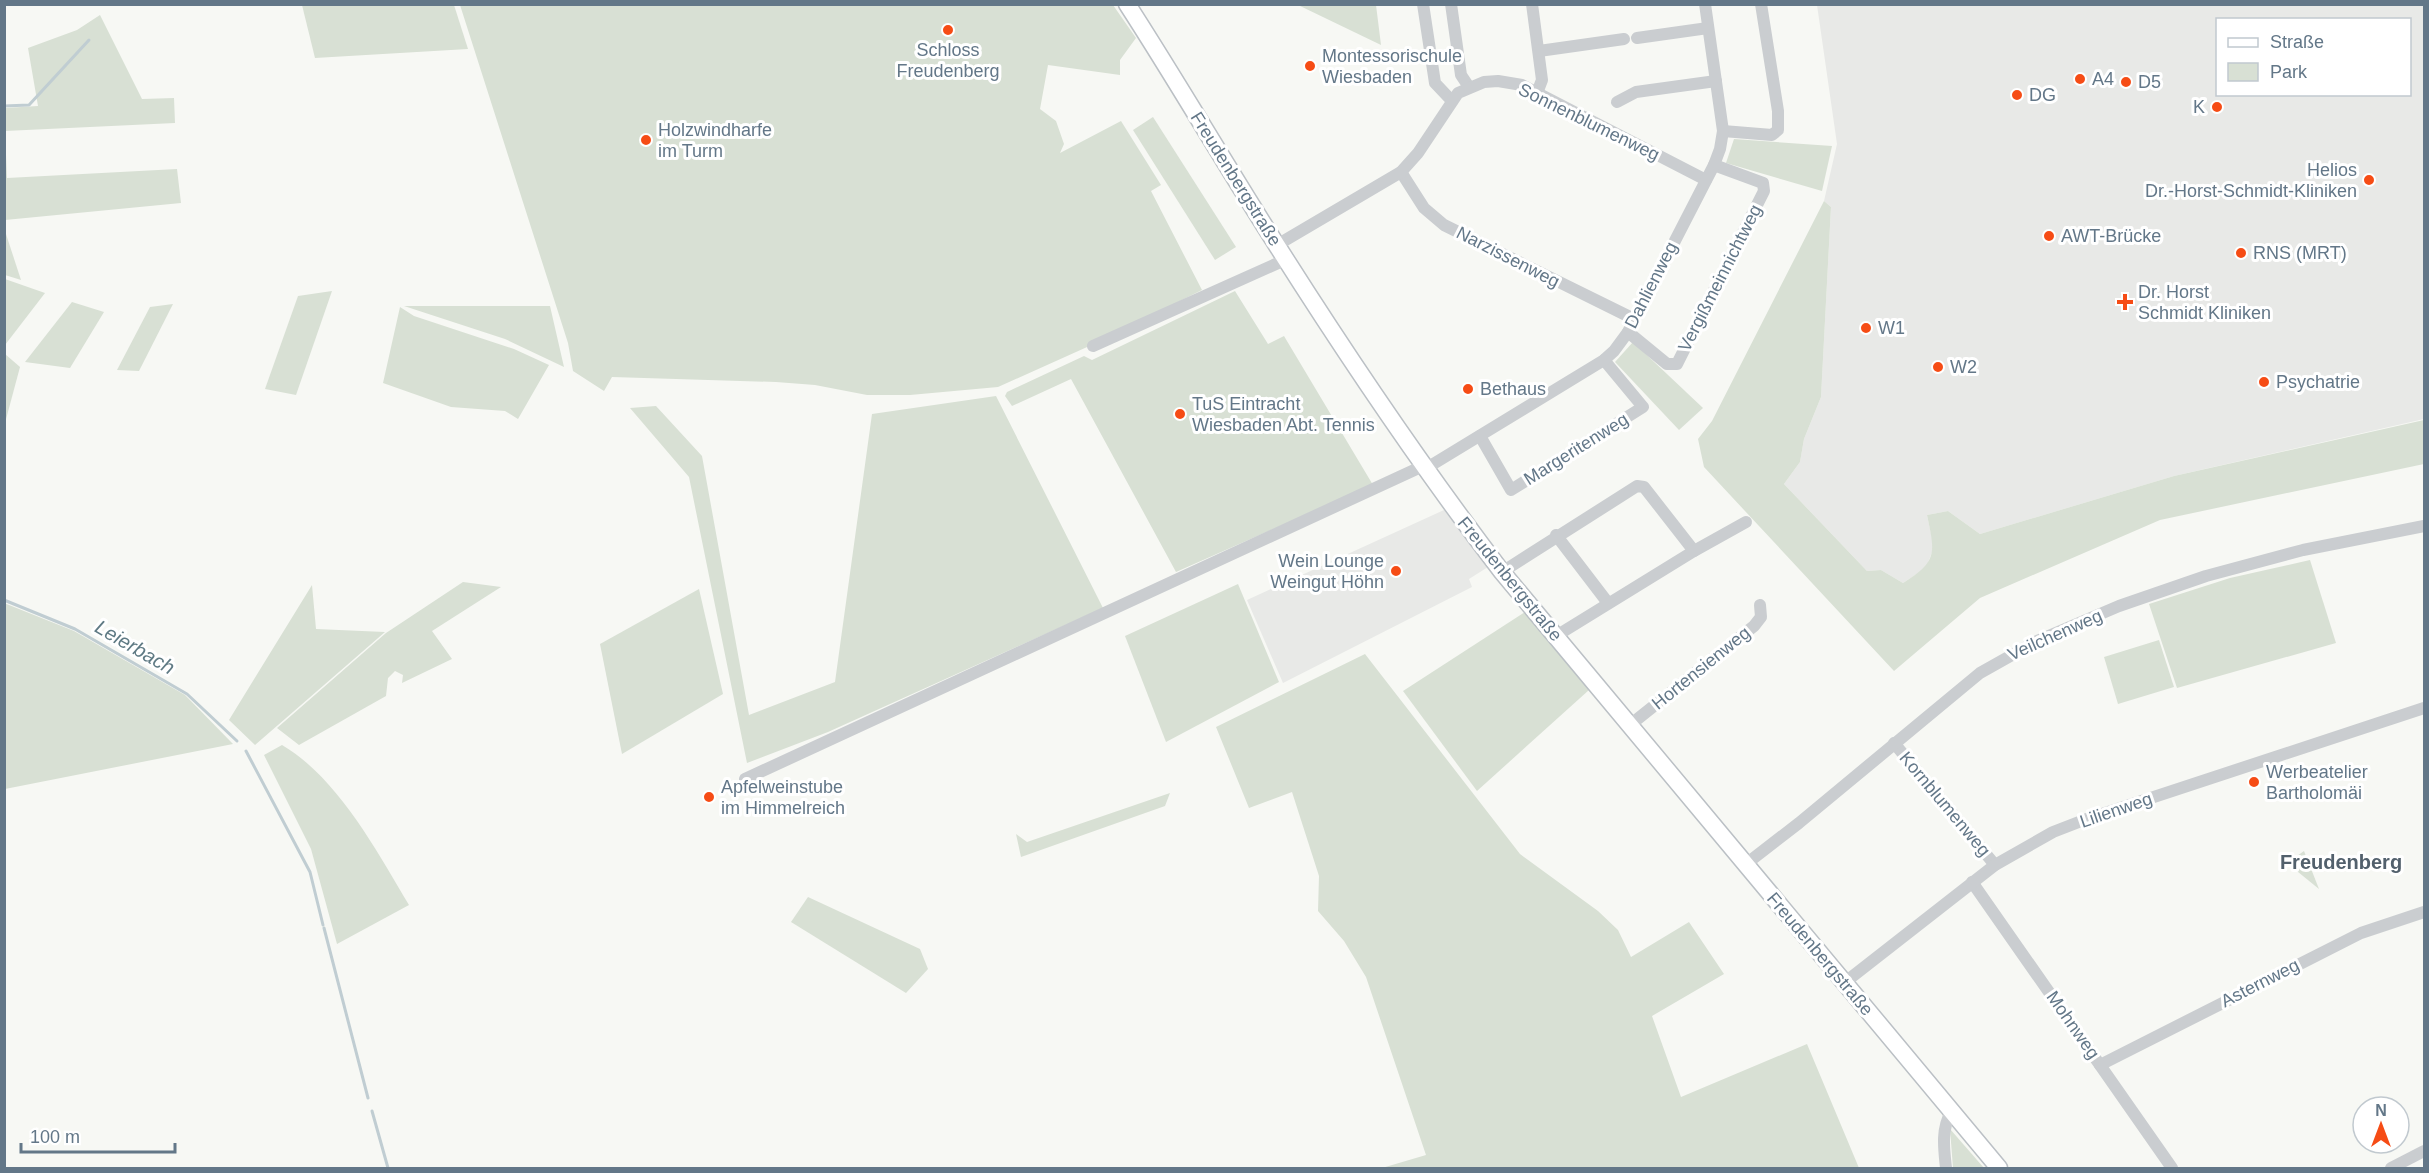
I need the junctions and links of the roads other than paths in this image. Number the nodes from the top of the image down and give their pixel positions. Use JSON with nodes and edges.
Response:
{"nodes":[{"id":1,"x":1126,"y":4,"type":"edge"},
{"id":2,"x":1423,"y":4,"type":"edge"},
{"id":3,"x":1451,"y":4,"type":"edge"},
{"id":4,"x":1532,"y":4,"type":"edge"},
{"id":5,"x":1705,"y":4,"type":"edge"},
{"id":6,"x":1761,"y":4,"type":"edge"},
{"id":7,"x":1708,"y":28,"type":"junction"},
{"id":8,"x":1539,"y":51,"type":"junction"},
{"id":9,"x":1716,"y":81,"type":"junction"},
{"id":10,"x":1469,"y":87,"type":"junction"},
{"id":11,"x":1537,"y":93,"type":"junction"},
{"id":12,"x":1452,"y":101,"type":"junction"},
{"id":13,"x":1617,"y":102,"type":"dead end"},
{"id":14,"x":1723,"y":131,"type":"junction"},
{"id":15,"x":1714,"y":165,"type":"junction"},
{"id":16,"x":1401,"y":172,"type":"junction"},
{"id":17,"x":1706,"y":180,"type":"junction"},
{"id":18,"x":1282,"y":253,"type":"junction"},
{"id":19,"x":1634,"y":319,"type":"junction"},
{"id":20,"x":1628,"y":332,"type":"junction"},
{"id":21,"x":1093,"y":346,"type":"dead end"},
{"id":22,"x":1604,"y":360,"type":"junction"},
{"id":23,"x":1480,"y":436,"type":"junction"},
{"id":24,"x":1424,"y":468,"type":"junction"},
{"id":25,"x":1746,"y":522,"type":"dead end"},
{"id":26,"x":2424,"y":526,"type":"edge"},
{"id":27,"x":1556,"y":536,"type":"junction"},
{"id":28,"x":1694,"y":551,"type":"junction"},
{"id":29,"x":1502,"y":572,"type":"junction"},
{"id":30,"x":1608,"y":603,"type":"junction"},
{"id":31,"x":1760,"y":605,"type":"dead end"},
{"id":32,"x":1556,"y":636,"type":"junction"},
{"id":33,"x":2424,"y":708,"type":"edge"},
{"id":34,"x":1630,"y":725,"type":"junction"},
{"id":35,"x":1894,"y":743,"type":"junction"},
{"id":36,"x":745,"y":779,"type":"dead end"},
{"id":37,"x":1746,"y":864,"type":"junction"},
{"id":38,"x":1995,"y":865,"type":"junction"},
{"id":39,"x":1972,"y":882,"type":"junction"},
{"id":40,"x":2424,"y":912,"type":"edge"},
{"id":41,"x":1844,"y":983,"type":"junction"},
{"id":42,"x":2100,"y":1065,"type":"junction"},
{"id":43,"x":1951,"y":1112,"type":"junction"},
{"id":44,"x":2424,"y":1150,"type":"edge"},
{"id":45,"x":1946,"y":1168,"type":"edge"},
{"id":46,"x":1999,"y":1168,"type":"edge"},
{"id":47,"x":2172,"y":1168,"type":"edge"},
{"id":48,"x":2391,"y":1168,"type":"edge"}],
"edges":[{"from":1,"to":18,"type":"street","name":"Freudenbergstraße"},
{"from":2,"to":12,"type":"street"},
{"from":3,"to":10,"type":"street"},
{"from":4,"to":8,"type":"street"},
{"from":5,"to":7,"type":"street","name":"Dahlienweg"},
{"from":6,"to":14,"type":"street"},
{"from":7,"to":8,"type":"street"},
{"from":7,"to":9,"type":"street","name":"Dahlienweg"},
{"from":8,"to":11,"type":"street"},
{"from":9,"to":13,"type":"street"},
{"from":9,"to":14,"type":"street","name":"Dahlienweg"},
{"from":10,"to":11,"type":"street","name":"Sonnenblumenweg"},
{"from":10,"to":12,"type":"street","name":"Sonnenblumenweg"},
{"from":11,"to":17,"type":"street","name":"Sonnenblumenweg"},
{"from":12,"to":16,"type":"street","name":"Sonnenblumenweg"},
{"from":14,"to":15,"type":"street","name":"Dahlienweg"},
{"from":15,"to":17,"type":"street","name":"Dahlienweg"},
{"from":15,"to":20,"type":"street","name":"Vergißmeinnichtweg"},
{"from":16,"to":18,"type":"street","name":"Sonnenblumenweg"},
{"from":16,"to":19,"type":"street","name":"Narzissenweg"},
{"from":17,"to":19,"type":"street","name":"Dahlienweg"},
{"from":18,"to":21,"type":"street","name":"Sonnenblumenweg"},
{"from":18,"to":24,"type":"street","name":"Freudenbergstraße"},
{"from":19,"to":20,"type":"street","name":"Dahlienweg"},
{"from":20,"to":22,"type":"street","name":"Dahlienweg"},
{"from":22,"to":23,"type":"street","name":"Dahlienweg"},
{"from":22,"to":23,"type":"street","name":"Margeritenweg"},
{"from":23,"to":24,"type":"street","name":"Dahlienweg"},
{"from":24,"to":29,"type":"street","name":"Freudenbergstraße"},
{"from":24,"to":36,"type":"street","name":"Dahlienweg"},
{"from":25,"to":28,"type":"street"},
{"from":26,"to":35,"type":"street","name":"Veilchenweg"},
{"from":27,"to":28,"type":"street"},
{"from":27,"to":29,"type":"street"},
{"from":27,"to":30,"type":"street"},
{"from":28,"to":30,"type":"street"},
{"from":29,"to":32,"type":"street","name":"Freudenbergstraße"},
{"from":30,"to":32,"type":"street"},
{"from":31,"to":34,"type":"street","name":"Hortensienweg"},
{"from":32,"to":34,"type":"street","name":"Freudenbergstraße"},
{"from":33,"to":38,"type":"street","name":"Lilienweg"},
{"from":34,"to":37,"type":"street","name":"Freudenbergstraße"},
{"from":35,"to":37,"type":"street","name":"Veilchenweg"},
{"from":35,"to":38,"type":"street","name":"Kornblumenweg"},
{"from":37,"to":41,"type":"street","name":"Freudenbergstraße"},
{"from":38,"to":39,"type":"street","name":"Lilienweg"},
{"from":39,"to":41,"type":"street","name":"Lilienweg"},
{"from":39,"to":42,"type":"street","name":"Mohnweg"},
{"from":40,"to":42,"type":"street","name":"Asternweg"},
{"from":41,"to":43,"type":"street","name":"Freudenbergstraße"},
{"from":42,"to":47,"type":"street","name":"Mohnweg"},
{"from":43,"to":45,"type":"street"},
{"from":43,"to":46,"type":"street","name":"Freudenbergstraße"},
{"from":44,"to":48,"type":"street"}]}
